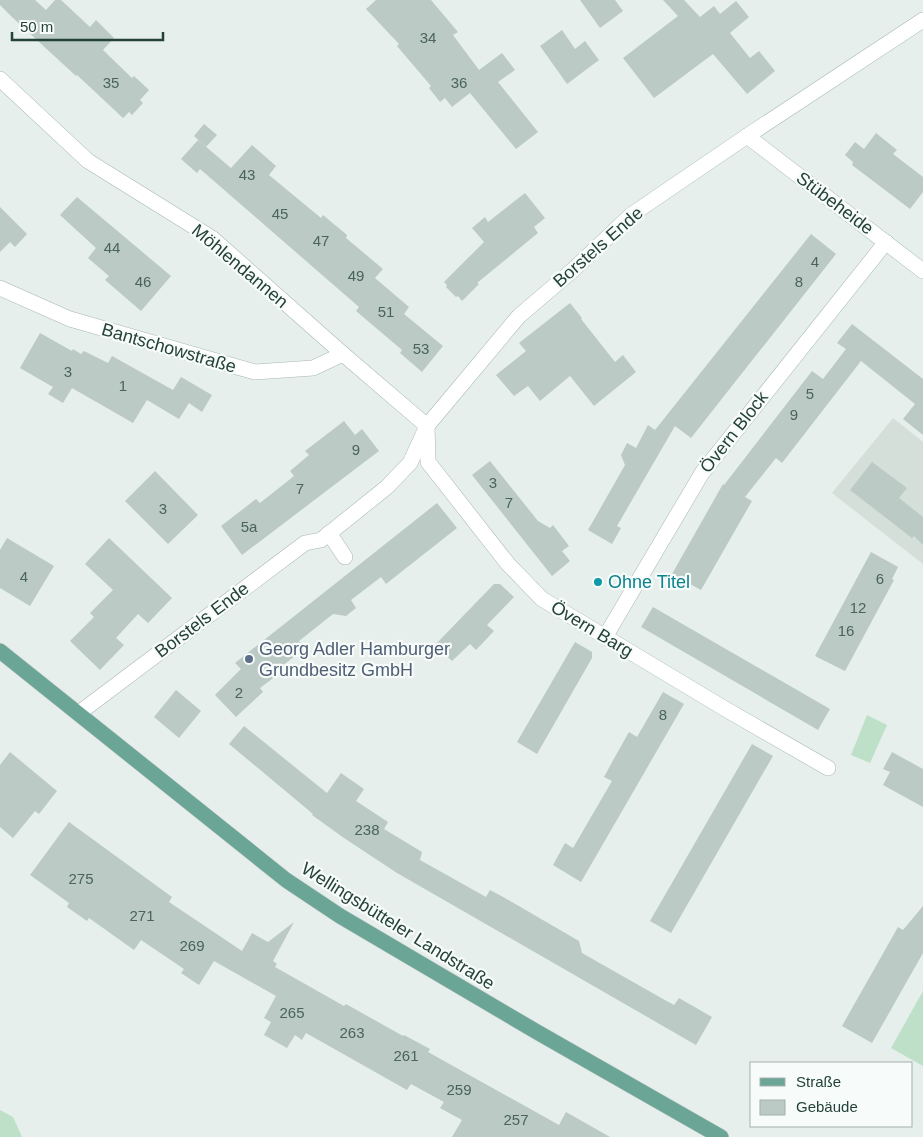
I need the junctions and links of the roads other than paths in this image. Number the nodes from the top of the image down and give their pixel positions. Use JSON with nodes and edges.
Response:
{"nodes":[{"id":1,"x":923,"y":20,"type":"edge"},
{"id":2,"x":0,"y":79,"type":"edge"},
{"id":3,"x":746,"y":136,"type":"junction"},
{"id":4,"x":886,"y":242,"type":"junction"},
{"id":5,"x":923,"y":271,"type":"edge"},
{"id":6,"x":0,"y":288,"type":"edge"},
{"id":7,"x":342,"y":354,"type":"junction"},
{"id":8,"x":427,"y":426,"type":"junction"},
{"id":9,"x":329,"y":533,"type":"junction"},
{"id":10,"x":345,"y":557,"type":"dead end"},
{"id":11,"x":605,"y":637,"type":"junction"},
{"id":12,"x":0,"y":651,"type":"edge"},
{"id":13,"x":79,"y":712,"type":"junction"},
{"id":14,"x":828,"y":768,"type":"dead end"},
{"id":15,"x":721,"y":1137,"type":"edge"}],
"edges":[{"from":1,"to":3,"type":"street","name":"Borstels Ende"},
{"from":2,"to":7,"type":"street","name":"Möhlendannen"},
{"from":3,"to":4,"type":"street","name":"Stübeheide"},
{"from":3,"to":8,"type":"street","name":"Borstels Ende"},
{"from":4,"to":5,"type":"street","name":"Stübeheide"},
{"from":4,"to":11,"type":"street","name":"Övern Block"},
{"from":6,"to":7,"type":"street","name":"Bantschowstraße"},
{"from":7,"to":8,"type":"street","name":"Möhlendannen"},
{"from":8,"to":9,"type":"street","name":"Borstels Ende"},
{"from":8,"to":11,"type":"street","name":"Övern Barg"},
{"from":9,"to":10,"type":"street"},
{"from":9,"to":13,"type":"street","name":"Borstels Ende"},
{"from":11,"to":14,"type":"street","name":"Övern Barg"},
{"from":12,"to":13,"type":"main road","name":"Wellingsbütteler Landstraße"},
{"from":13,"to":15,"type":"main road","name":"Wellingsbütteler Landstraße"}]}
